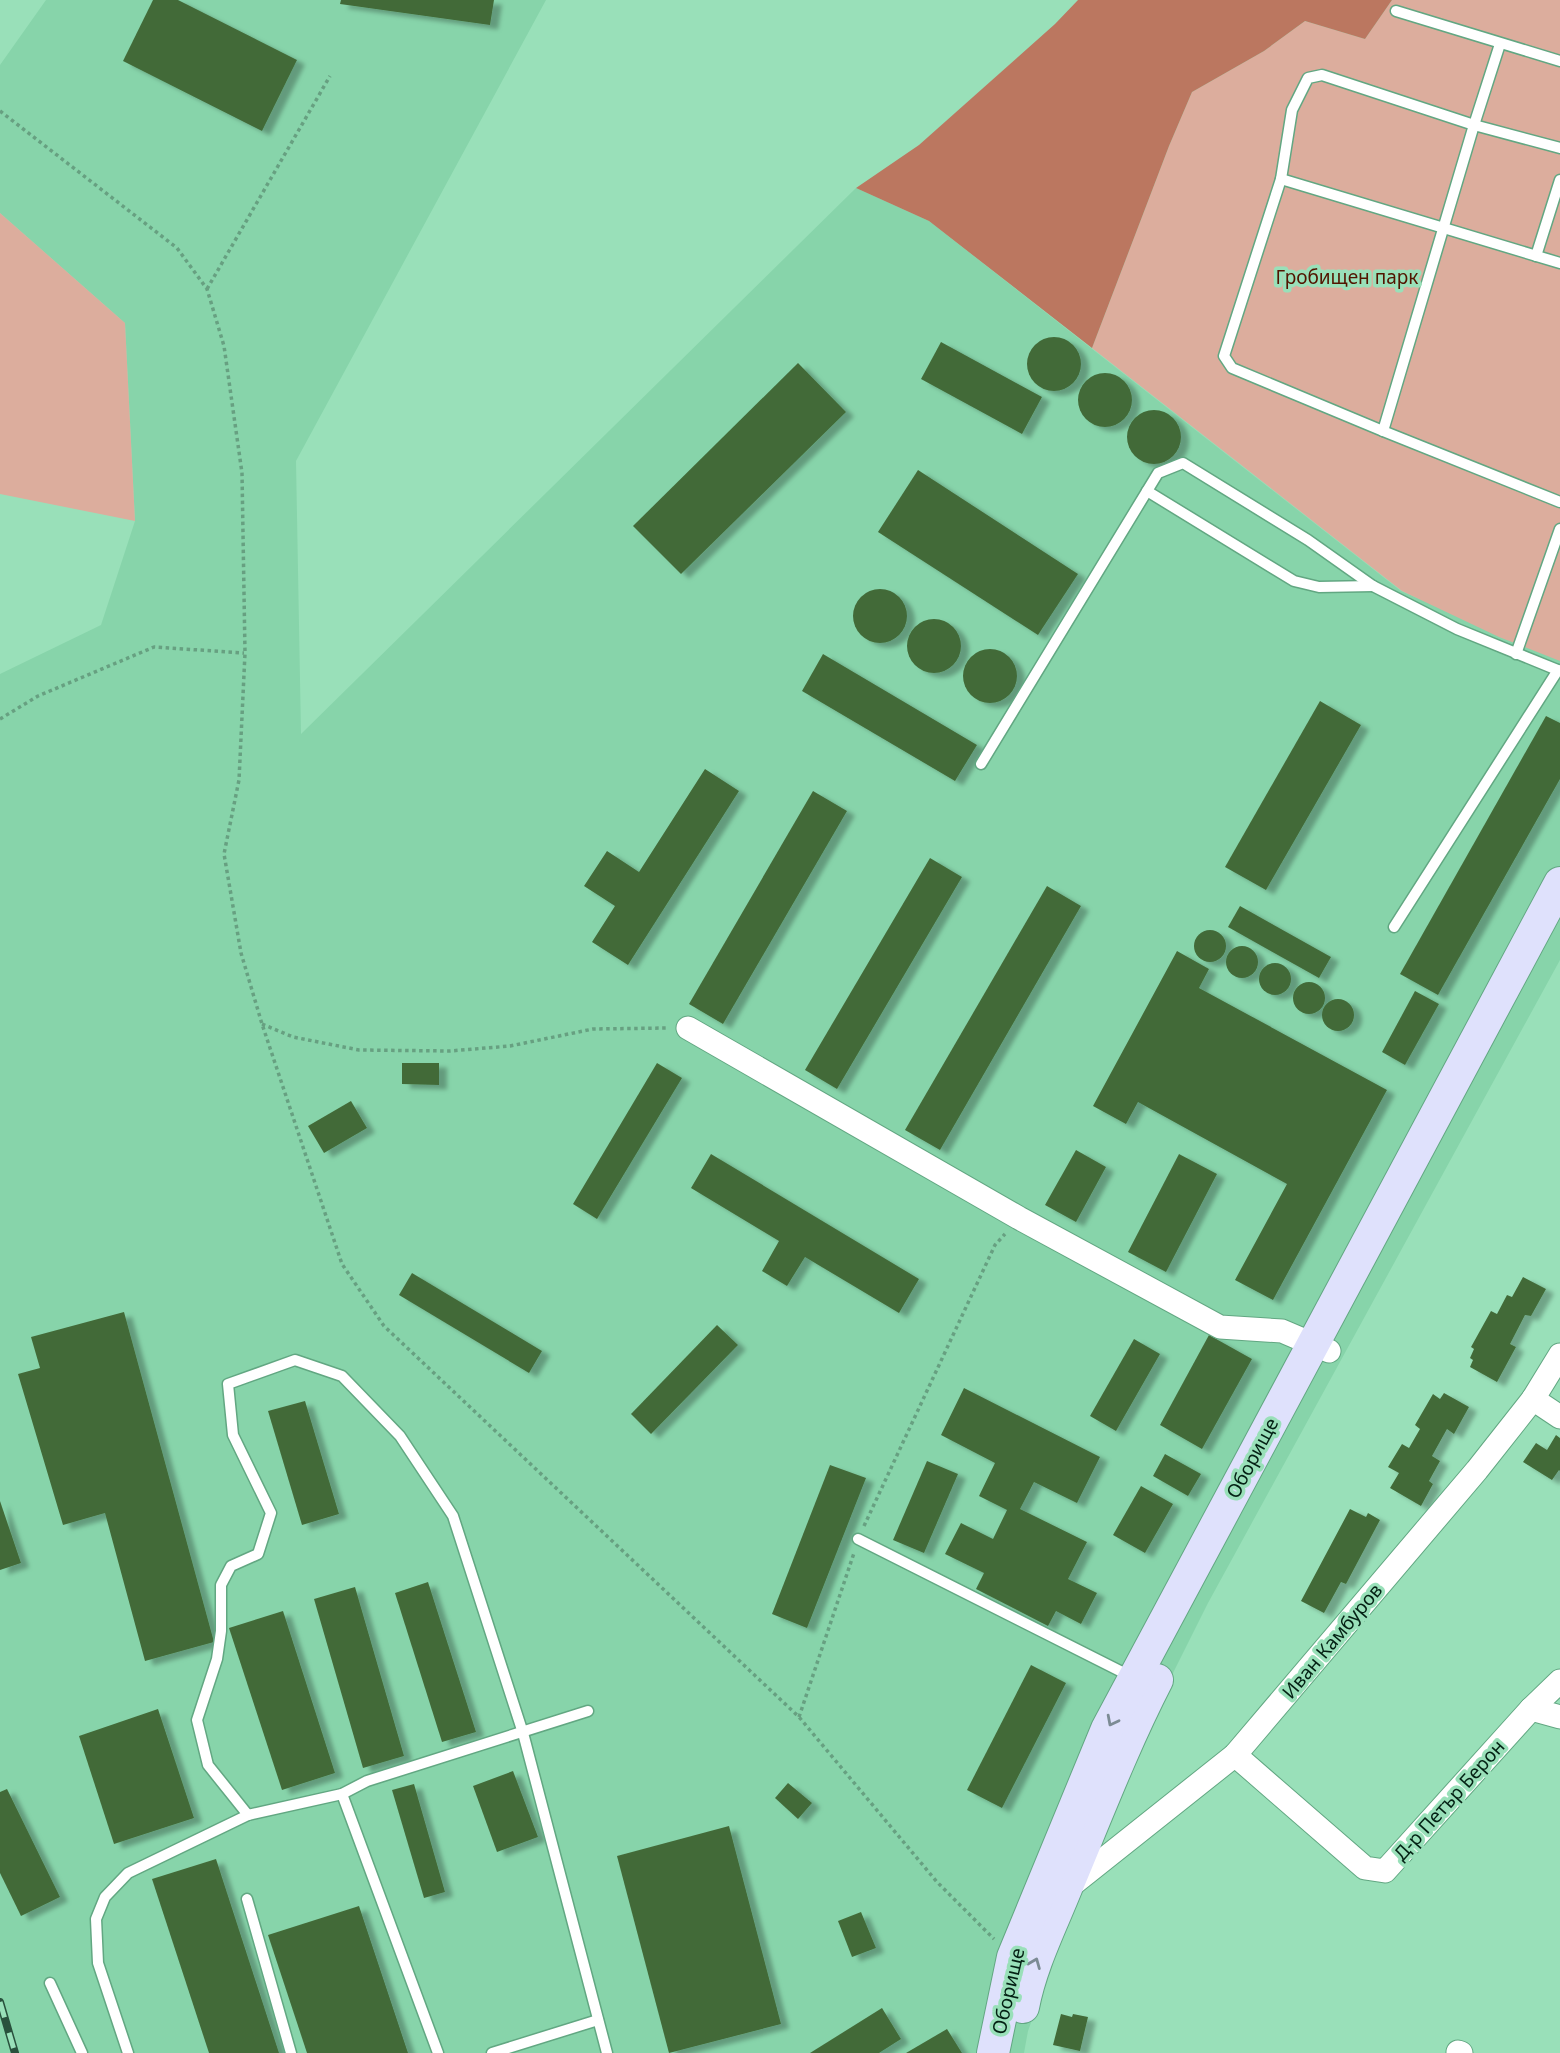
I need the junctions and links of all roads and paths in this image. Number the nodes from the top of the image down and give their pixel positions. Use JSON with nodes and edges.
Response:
{"nodes":[{"id":1,"x":1396,"y":11,"type":"dead end"},
{"id":2,"x":1500,"y":44,"type":"junction"},
{"id":3,"x":1560,"y":61,"type":"edge"},
{"id":4,"x":330,"y":76,"type":"dead end"},
{"id":5,"x":0,"y":111,"type":"edge"},
{"id":6,"x":1474,"y":125,"type":"junction"},
{"id":7,"x":1560,"y":148,"type":"edge"},
{"id":8,"x":1281,"y":179,"type":"junction"},
{"id":9,"x":1560,"y":180,"type":"edge"},
{"id":10,"x":1445,"y":228,"type":"junction"},
{"id":11,"x":1536,"y":256,"type":"junction"},
{"id":12,"x":1560,"y":263,"type":"edge"},
{"id":13,"x":207,"y":289,"type":"junction"},
{"id":14,"x":1383,"y":431,"type":"junction"},
{"id":15,"x":1147,"y":491,"type":"junction"},
{"id":16,"x":1560,"y":502,"type":"edge"},
{"id":17,"x":1560,"y":529,"type":"edge"},
{"id":18,"x":1373,"y":586,"type":"junction"},
{"id":19,"x":245,"y":653,"type":"junction"},
{"id":20,"x":1516,"y":654,"type":"junction"},
{"id":21,"x":1559,"y":671,"type":"edge"},
{"id":22,"x":0,"y":719,"type":"edge"},
{"id":23,"x":981,"y":764,"type":"dead end"},
{"id":24,"x":1560,"y":883,"type":"edge"},
{"id":25,"x":1560,"y":924,"type":"edge"},
{"id":26,"x":1394,"y":927,"type":"dead end"},
{"id":27,"x":262,"y":1024,"type":"junction"},
{"id":28,"x":688,"y":1028,"type":"joint"},
{"id":29,"x":1019,"y":1217,"type":"junction"},
{"id":30,"x":1321,"y":1348,"type":"junction"},
{"id":31,"x":1560,"y":1355,"type":"edge"},
{"id":32,"x":1532,"y":1399,"type":"junction"},
{"id":33,"x":1560,"y":1417,"type":"edge"},
{"id":34,"x":858,"y":1539,"type":"junction"},
{"id":35,"x":1134,"y":1679,"type":"junction"},
{"id":36,"x":1560,"y":1681,"type":"edge"},
{"id":37,"x":1531,"y":1709,"type":"junction"},
{"id":38,"x":588,"y":1711,"type":"dead end"},
{"id":39,"x":799,"y":1717,"type":"junction"},
{"id":40,"x":1560,"y":1717,"type":"edge"},
{"id":41,"x":523,"y":1733,"type":"junction"},
{"id":42,"x":1235,"y":1755,"type":"junction"},
{"id":43,"x":342,"y":1794,"type":"junction"},
{"id":44,"x":248,"y":1815,"type":"junction"},
{"id":45,"x":1066,"y":1889,"type":"junction"},
{"id":46,"x":247,"y":1899,"type":"dead end"},
{"id":47,"x":1013,"y":1957,"type":"junction"},
{"id":48,"x":50,"y":1983,"type":"dead end"},
{"id":49,"x":598,"y":2020,"type":"junction"},
{"id":50,"x":82,"y":2053,"type":"edge"},
{"id":51,"x":128,"y":2053,"type":"edge"},
{"id":52,"x":291,"y":2053,"type":"edge"},
{"id":53,"x":438,"y":2053,"type":"edge"},
{"id":54,"x":492,"y":2053,"type":"edge"},
{"id":55,"x":607,"y":2053,"type":"edge"},
{"id":56,"x":993,"y":2053,"type":"edge"},
{"id":57,"x":1014,"y":2053,"type":"edge"}],
"edges":[{"from":1,"to":2,"type":"lane"},
{"from":2,"to":3,"type":"lane"},
{"from":2,"to":6,"type":"lane"},
{"from":4,"to":13,"type":"path"},
{"from":5,"to":13,"type":"path"},
{"from":6,"to":7,"type":"lane"},
{"from":6,"to":8,"type":"lane"},
{"from":6,"to":10,"type":"lane"},
{"from":8,"to":10,"type":"lane"},
{"from":8,"to":14,"type":"lane"},
{"from":9,"to":11,"type":"lane"},
{"from":10,"to":11,"type":"lane"},
{"from":10,"to":14,"type":"lane"},
{"from":11,"to":12,"type":"lane"},
{"from":13,"to":19,"type":"path"},
{"from":14,"to":16,"type":"lane"},
{"from":15,"to":18,"type":"lane"},
{"from":15,"to":18,"type":"lane"},
{"from":15,"to":23,"type":"lane"},
{"from":17,"to":20,"type":"lane"},
{"from":18,"to":20,"type":"lane"},
{"from":19,"to":22,"type":"path"},
{"from":19,"to":27,"type":"path"},
{"from":20,"to":21,"type":"lane"},
{"from":21,"to":26,"type":"lane"},
{"from":24,"to":30,"type":"main road","name":"Оборище"},
{"from":25,"to":30,"type":"main road","name":"Оборище"},
{"from":27,"to":28,"type":"path"},
{"from":27,"to":39,"type":"path"},
{"from":28,"to":29,"type":"street"},
{"from":29,"to":30,"type":"street"},
{"from":29,"to":34,"type":"path"},
{"from":30,"to":35,"type":"main road","name":"Оборище"},
{"from":30,"to":45,"type":"main road","name":"Оборище"},
{"from":31,"to":32,"type":"street","name":"Иван Камбуров"},
{"from":32,"to":33,"type":"street"},
{"from":32,"to":42,"type":"street","name":"Иван Камбуров"},
{"from":34,"to":35,"type":"lane"},
{"from":34,"to":39,"type":"path"},
{"from":35,"to":47,"type":"main road","name":"Оборище","one_way":true},
{"from":36,"to":37,"type":"street","name":"Д-р Петър Берон"},
{"from":37,"to":40,"type":"street"},
{"from":37,"to":42,"type":"street","name":"Д-р Петър Берон"},
{"from":38,"to":41,"type":"lane"},
{"from":39,"to":47,"type":"path"},
{"from":41,"to":43,"type":"lane"},
{"from":41,"to":44,"type":"lane"},
{"from":41,"to":49,"type":"lane"},
{"from":42,"to":45,"type":"street","name":"Иван Камбуров"},
{"from":43,"to":44,"type":"lane"},
{"from":43,"to":53,"type":"lane"},
{"from":44,"to":51,"type":"lane"},
{"from":57,"to":45,"type":"main road","name":"Оборище","one_way":true},
{"from":46,"to":52,"type":"lane"},
{"from":47,"to":56,"type":"main road","name":"Оборище"},
{"from":48,"to":50,"type":"lane"},
{"from":49,"to":54,"type":"lane"},
{"from":49,"to":55,"type":"lane"}]}
